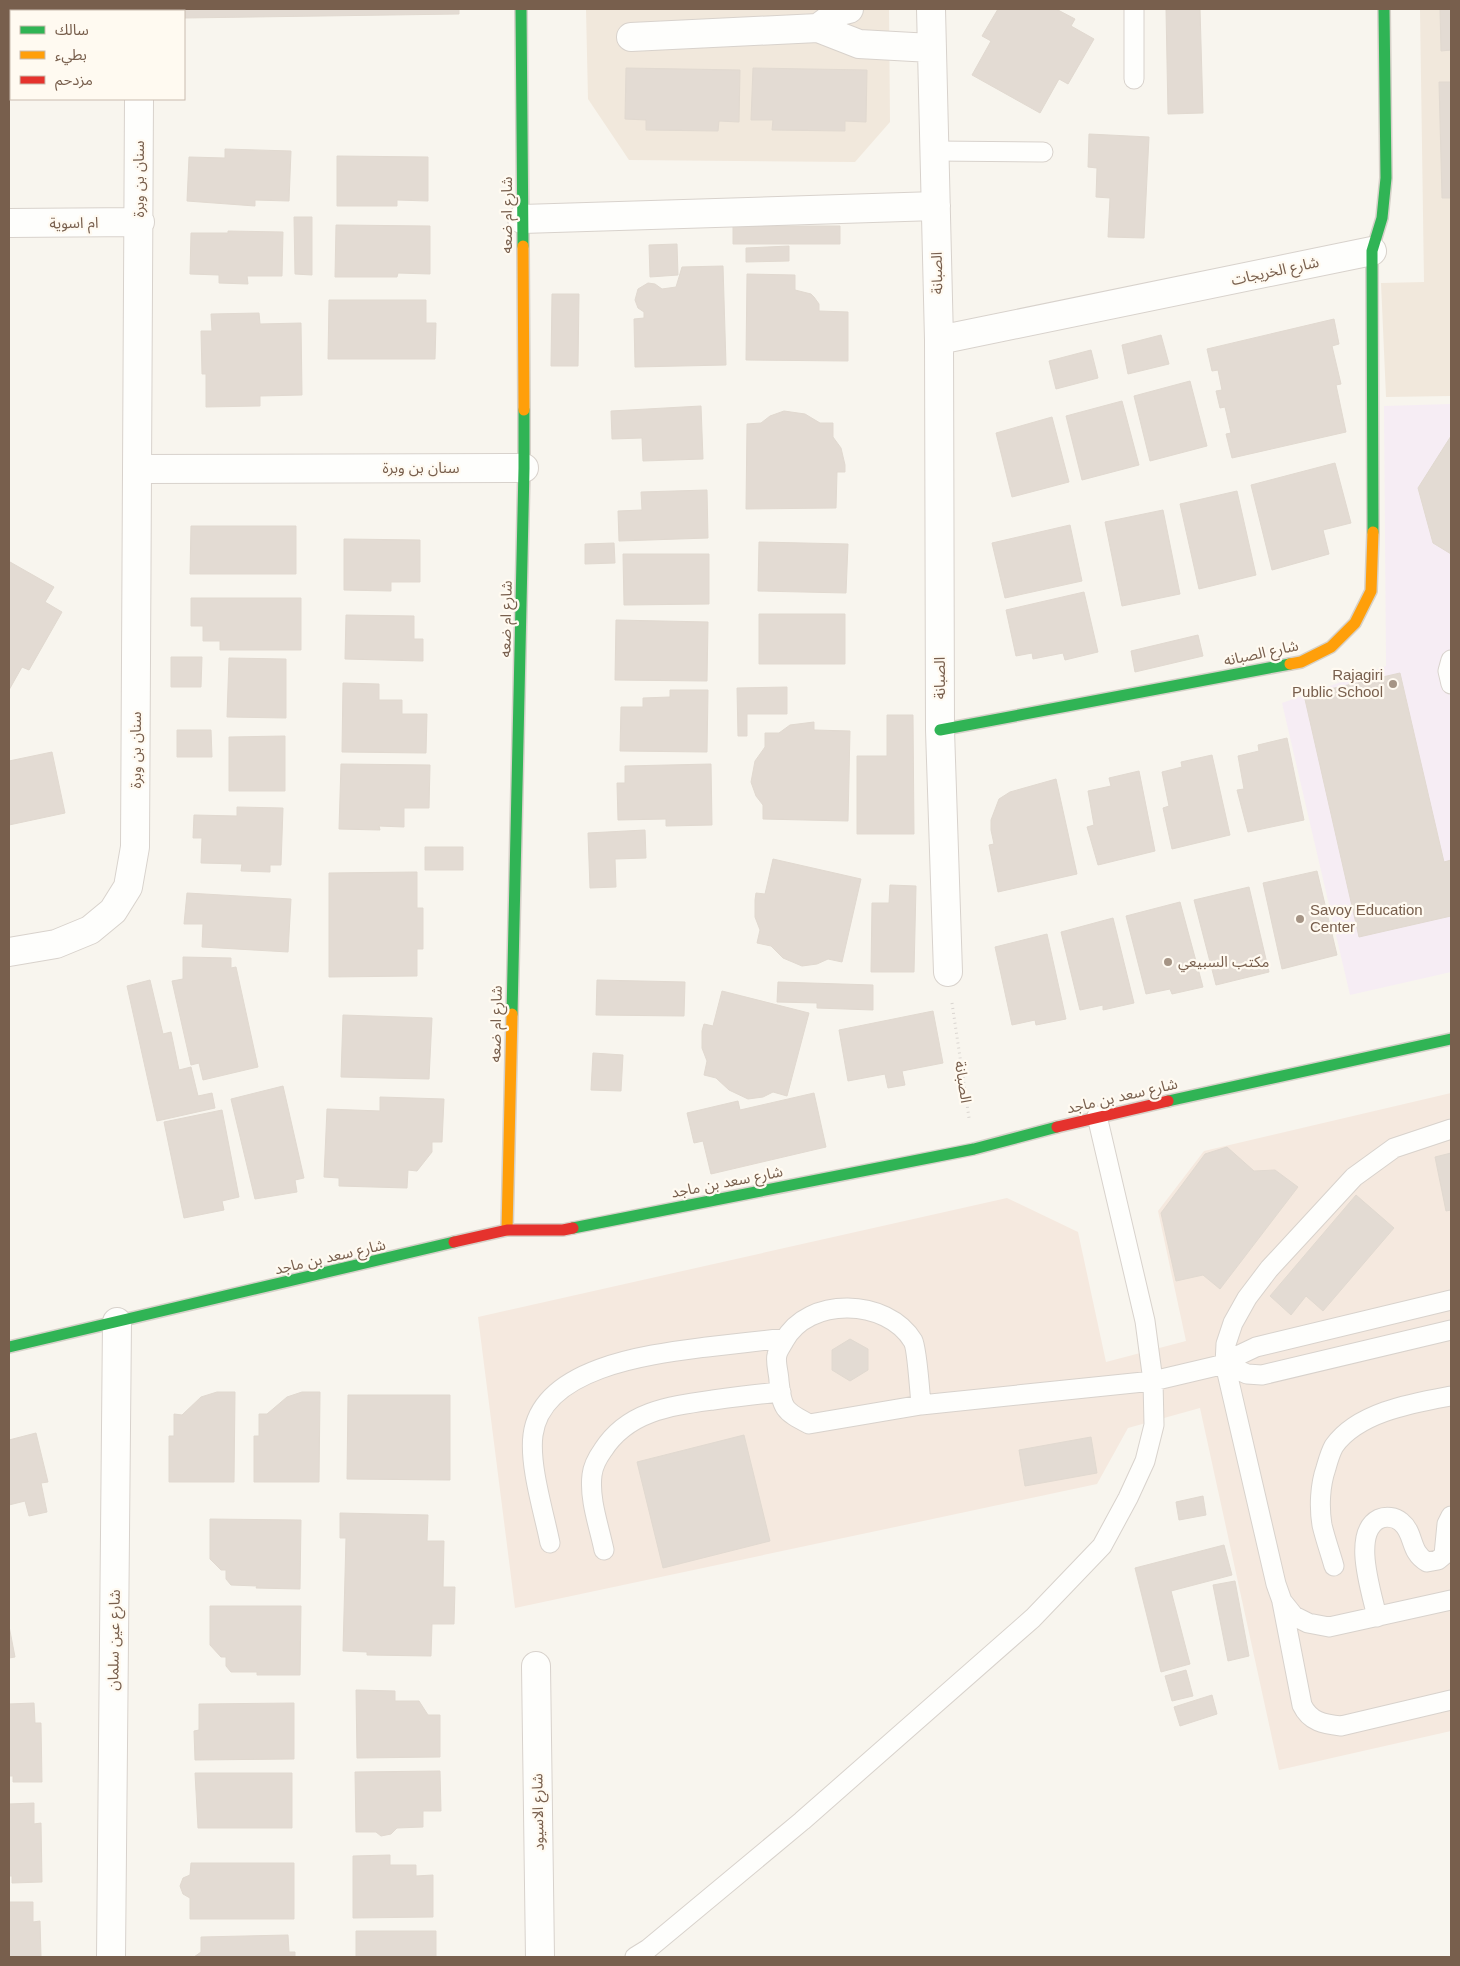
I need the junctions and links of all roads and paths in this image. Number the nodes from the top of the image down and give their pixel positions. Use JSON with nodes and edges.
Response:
{"nodes":[{"id":1,"x":521,"y":9,"type":"edge"},
{"id":2,"x":849,"y":9,"type":"edge"},
{"id":3,"x":931,"y":9,"type":"edge"},
{"id":4,"x":1134,"y":9,"type":"edge"},
{"id":5,"x":1384,"y":9,"type":"edge"},
{"id":6,"x":717,"y":21,"type":"edge"},
{"id":7,"x":818,"y":28,"type":"junction"},
{"id":8,"x":631,"y":37,"type":"dead end"},
{"id":9,"x":931,"y":48,"type":"junction"},
{"id":10,"x":1134,"y":78,"type":"dead end"},
{"id":11,"x":139,"y":100,"type":"edge"},
{"id":12,"x":934,"y":151,"type":"junction"},
{"id":13,"x":1043,"y":152,"type":"dead end"},
{"id":14,"x":936,"y":206,"type":"junction"},
{"id":15,"x":522,"y":219,"type":"junction"},
{"id":16,"x":140,"y":222,"type":"junction"},
{"id":17,"x":9,"y":223,"type":"edge"},
{"id":18,"x":1372,"y":252,"type":"junction"},
{"id":19,"x":939,"y":340,"type":"junction"},
{"id":20,"x":524,"y":468,"type":"junction"},
{"id":21,"x":138,"y":469,"type":"junction"},
{"id":22,"x":1451,"y":660,"type":"edge"},
{"id":23,"x":1451,"y":684,"type":"edge"},
{"id":24,"x":940,"y":730,"type":"junction"},
{"id":25,"x":9,"y":952,"type":"edge"},
{"id":26,"x":948,"y":972,"type":"joint"},
{"id":27,"x":1451,"y":1038,"type":"edge"},
{"id":28,"x":1096,"y":1116,"type":"junction"},
{"id":29,"x":1451,"y":1129,"type":"edge"},
{"id":30,"x":974,"y":1149,"type":"junction"},
{"id":31,"x":507,"y":1230,"type":"junction"},
{"id":32,"x":1451,"y":1300,"type":"edge"},
{"id":33,"x":117,"y":1322,"type":"junction"},
{"id":34,"x":1451,"y":1330,"type":"edge"},
{"id":35,"x":786,"y":1338,"type":"junction"},
{"id":36,"x":9,"y":1347,"type":"edge"},
{"id":37,"x":1225,"y":1364,"type":"junction"},
{"id":38,"x":1153,"y":1381,"type":"junction"},
{"id":39,"x":780,"y":1392,"type":"junction"},
{"id":40,"x":1451,"y":1396,"type":"edge"},
{"id":41,"x":921,"y":1405,"type":"junction"},
{"id":42,"x":1451,"y":1516,"type":"edge"},
{"id":43,"x":550,"y":1543,"type":"dead end"},
{"id":44,"x":604,"y":1550,"type":"dead end"},
{"id":45,"x":1334,"y":1566,"type":"dead end"},
{"id":46,"x":1451,"y":1600,"type":"edge"},
{"id":47,"x":1282,"y":1601,"type":"junction"},
{"id":48,"x":1377,"y":1616,"type":"junction"},
{"id":49,"x":536,"y":1666,"type":"dead end"},
{"id":50,"x":1451,"y":1700,"type":"edge"},
{"id":51,"x":111,"y":1957,"type":"edge"},
{"id":52,"x":540,"y":1957,"type":"edge"},
{"id":53,"x":635,"y":1957,"type":"edge"}],
"edges":[{"from":1,"to":15,"type":"street","name":"شارع ام ضعه"},
{"from":2,"to":7,"type":"street"},
{"from":3,"to":9,"type":"street","name":"الصبانة"},
{"from":4,"to":10,"type":"lane"},
{"from":5,"to":18,"type":"street"},
{"from":6,"to":7,"type":"street"},
{"from":6,"to":8,"type":"street"},
{"from":7,"to":9,"type":"street"},
{"from":9,"to":12,"type":"street","name":"الصبانة"},
{"from":11,"to":16,"type":"street","name":"سنان بن وبرة"},
{"from":12,"to":13,"type":"lane"},
{"from":12,"to":14,"type":"street","name":"الصبانة"},
{"from":14,"to":15,"type":"street"},
{"from":14,"to":19,"type":"street","name":"الصبانة"},
{"from":15,"to":20,"type":"street","name":"شارع ام ضعه"},
{"from":16,"to":17,"type":"street","name":"ام اسوية"},
{"from":16,"to":21,"type":"street","name":"سنان بن وبرة"},
{"from":18,"to":19,"type":"street","name":"شارع الخريجات"},
{"from":18,"to":24,"type":"street","name":"شارع الصبانه"},
{"from":19,"to":24,"type":"street","name":"الصبانة"},
{"from":20,"to":21,"type":"street","name":"سنان بن وبرة"},
{"from":20,"to":31,"type":"street","name":"شارع ام ضعه"},
{"from":21,"to":25,"type":"street","name":"سنان بن وبرة"},
{"from":22,"to":23,"type":"lane"},
{"from":24,"to":26,"type":"street","name":"الصبانة"},
{"from":26,"to":30,"type":"path","name":"الصبانة"},
{"from":27,"to":28,"type":"street","name":"شارع سعد بن ماجد"},
{"from":28,"to":30,"type":"street","name":"شارع سعد بن ماجد"},
{"from":28,"to":38,"type":"lane"},
{"from":29,"to":37,"type":"lane"},
{"from":30,"to":31,"type":"street","name":"شارع سعد بن ماجد"},
{"from":31,"to":33,"type":"street","name":"شارع سعد بن ماجد"},
{"from":32,"to":37,"type":"lane"},
{"from":33,"to":36,"type":"street","name":"شارع سعد بن ماجد"},
{"from":33,"to":51,"type":"street","name":"شارع عين سلمان"},
{"from":34,"to":37,"type":"lane"},
{"from":35,"to":39,"type":"lane"},
{"from":35,"to":41,"type":"lane"},
{"from":35,"to":43,"type":"lane"},
{"from":37,"to":38,"type":"lane"},
{"from":37,"to":47,"type":"lane"},
{"from":38,"to":41,"type":"lane"},
{"from":38,"to":53,"type":"lane"},
{"from":39,"to":41,"type":"lane"},
{"from":39,"to":44,"type":"lane"},
{"from":40,"to":45,"type":"lane"},
{"from":42,"to":48,"type":"lane"},
{"from":46,"to":48,"type":"lane"},
{"from":47,"to":48,"type":"lane"},
{"from":47,"to":50,"type":"lane"},
{"from":49,"to":52,"type":"street","name":"شارع الاسيود"}]}
